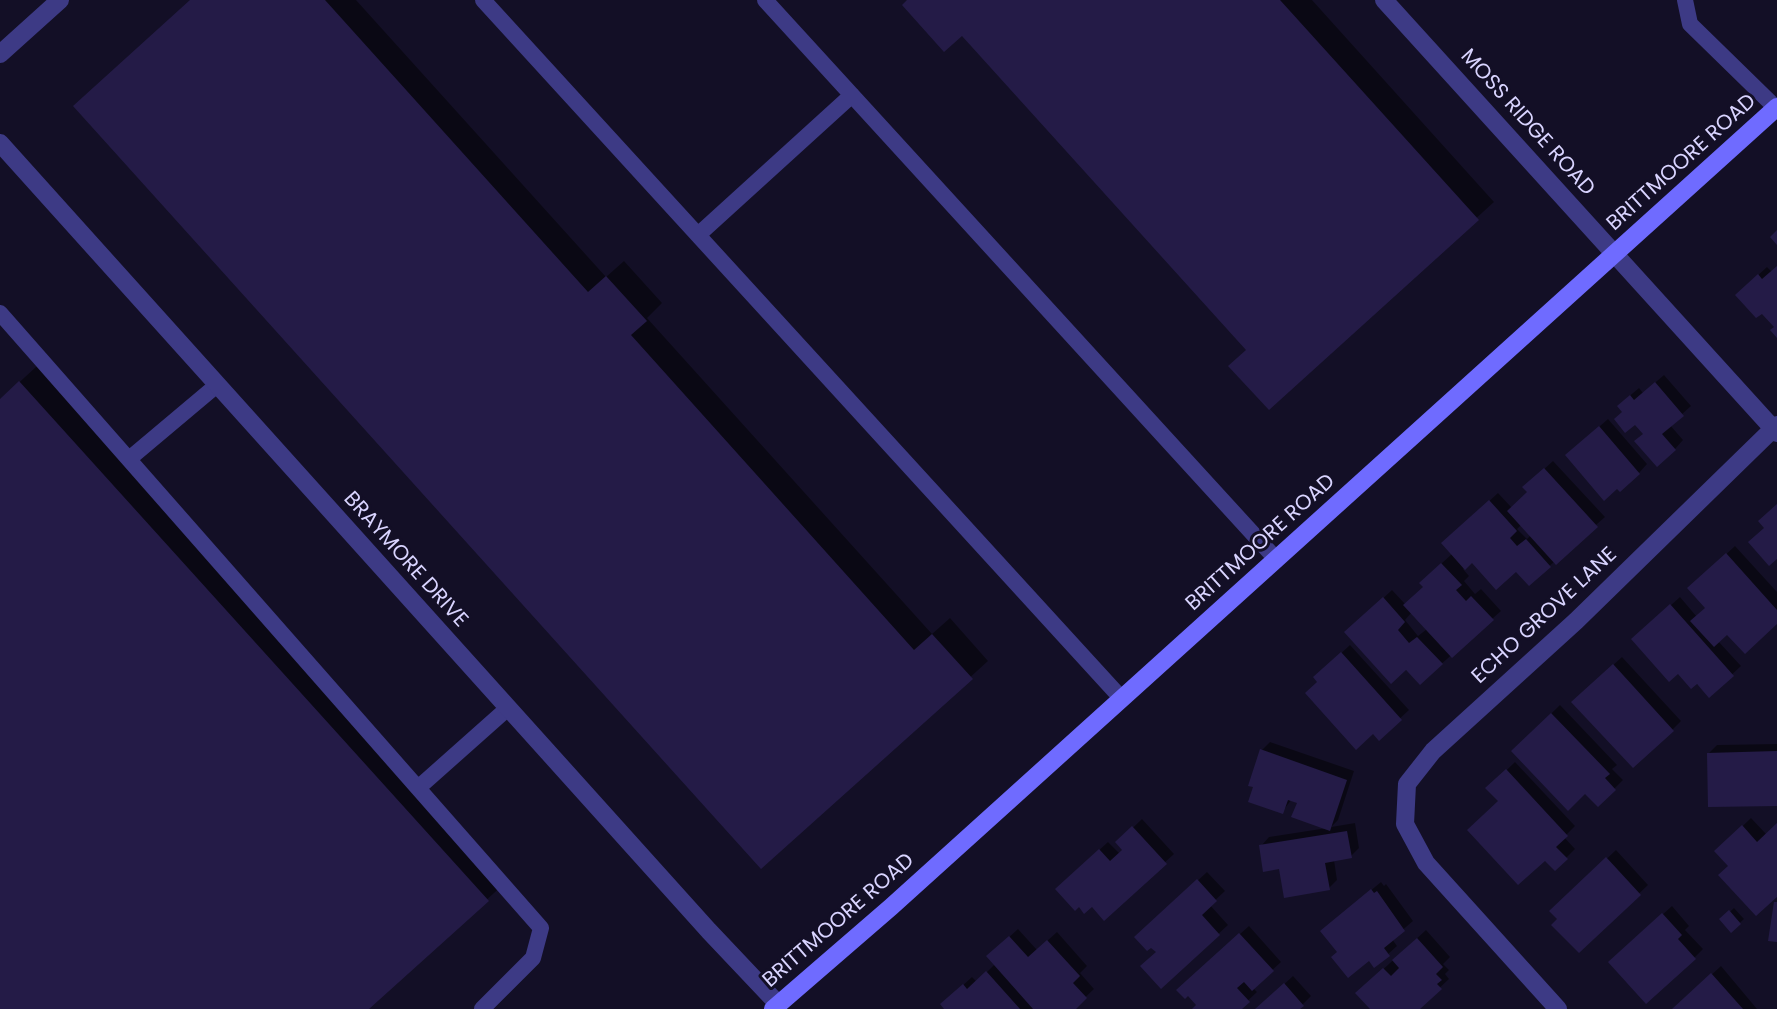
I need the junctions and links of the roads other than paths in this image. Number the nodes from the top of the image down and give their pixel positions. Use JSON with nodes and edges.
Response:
{"nodes":[{"id":1,"x":483,"y":0,"type":"edge"},
{"id":2,"x":765,"y":0,"type":"edge"},
{"id":3,"x":1384,"y":0,"type":"edge"},
{"id":4,"x":1685,"y":0,"type":"edge"},
{"id":5,"x":52,"y":3,"type":"edge"},
{"id":6,"x":0,"y":54,"type":"edge"},
{"id":7,"x":852,"y":95,"type":"junction"},
{"id":8,"x":1777,"y":108,"type":"edge"},
{"id":9,"x":0,"y":143,"type":"edge"},
{"id":10,"x":698,"y":235,"type":"junction"},
{"id":11,"x":1615,"y":254,"type":"junction"},
{"id":12,"x":0,"y":313,"type":"edge"},
{"id":13,"x":217,"y":385,"type":"junction"},
{"id":14,"x":1776,"y":429,"type":"edge"},
{"id":15,"x":129,"y":459,"type":"junction"},
{"id":16,"x":1276,"y":559,"type":"junction"},
{"id":17,"x":1122,"y":698,"type":"junction"},
{"id":18,"x":508,"y":708,"type":"junction"},
{"id":19,"x":418,"y":788,"type":"junction"},
{"id":20,"x":776,"y":1007,"type":"edge"},
{"id":21,"x":482,"y":1009,"type":"edge"},
{"id":22,"x":1558,"y":1009,"type":"edge"}],
"edges":[{"from":1,"to":10,"type":"lane"},
{"from":2,"to":7,"type":"lane"},
{"from":3,"to":11,"type":"street","name":"MOSS RIDGE ROAD"},
{"from":4,"to":8,"type":"lane"},
{"from":5,"to":6,"type":"street"},
{"from":7,"to":10,"type":"lane"},
{"from":7,"to":16,"type":"lane"},
{"from":8,"to":11,"type":"main road","name":"BRITTMOORE ROAD"},
{"from":9,"to":13,"type":"street","name":"BRAYMORE DRIVE"},
{"from":10,"to":17,"type":"lane"},
{"from":11,"to":14,"type":"street","name":"MOSS RIDGE ROAD"},
{"from":11,"to":16,"type":"main road","name":"BRITTMOORE ROAD"},
{"from":12,"to":15,"type":"lane"},
{"from":13,"to":15,"type":"lane"},
{"from":13,"to":18,"type":"street","name":"BRAYMORE DRIVE"},
{"from":14,"to":22,"type":"street","name":"ECHO GROVE LANE"},
{"from":15,"to":19,"type":"lane"},
{"from":16,"to":17,"type":"main road","name":"BRITTMOORE ROAD"},
{"from":17,"to":20,"type":"main road","name":"BRITTMOORE ROAD"},
{"from":18,"to":19,"type":"lane"},
{"from":18,"to":20,"type":"street","name":"BRAYMORE DRIVE"},
{"from":19,"to":21,"type":"lane"}]}
